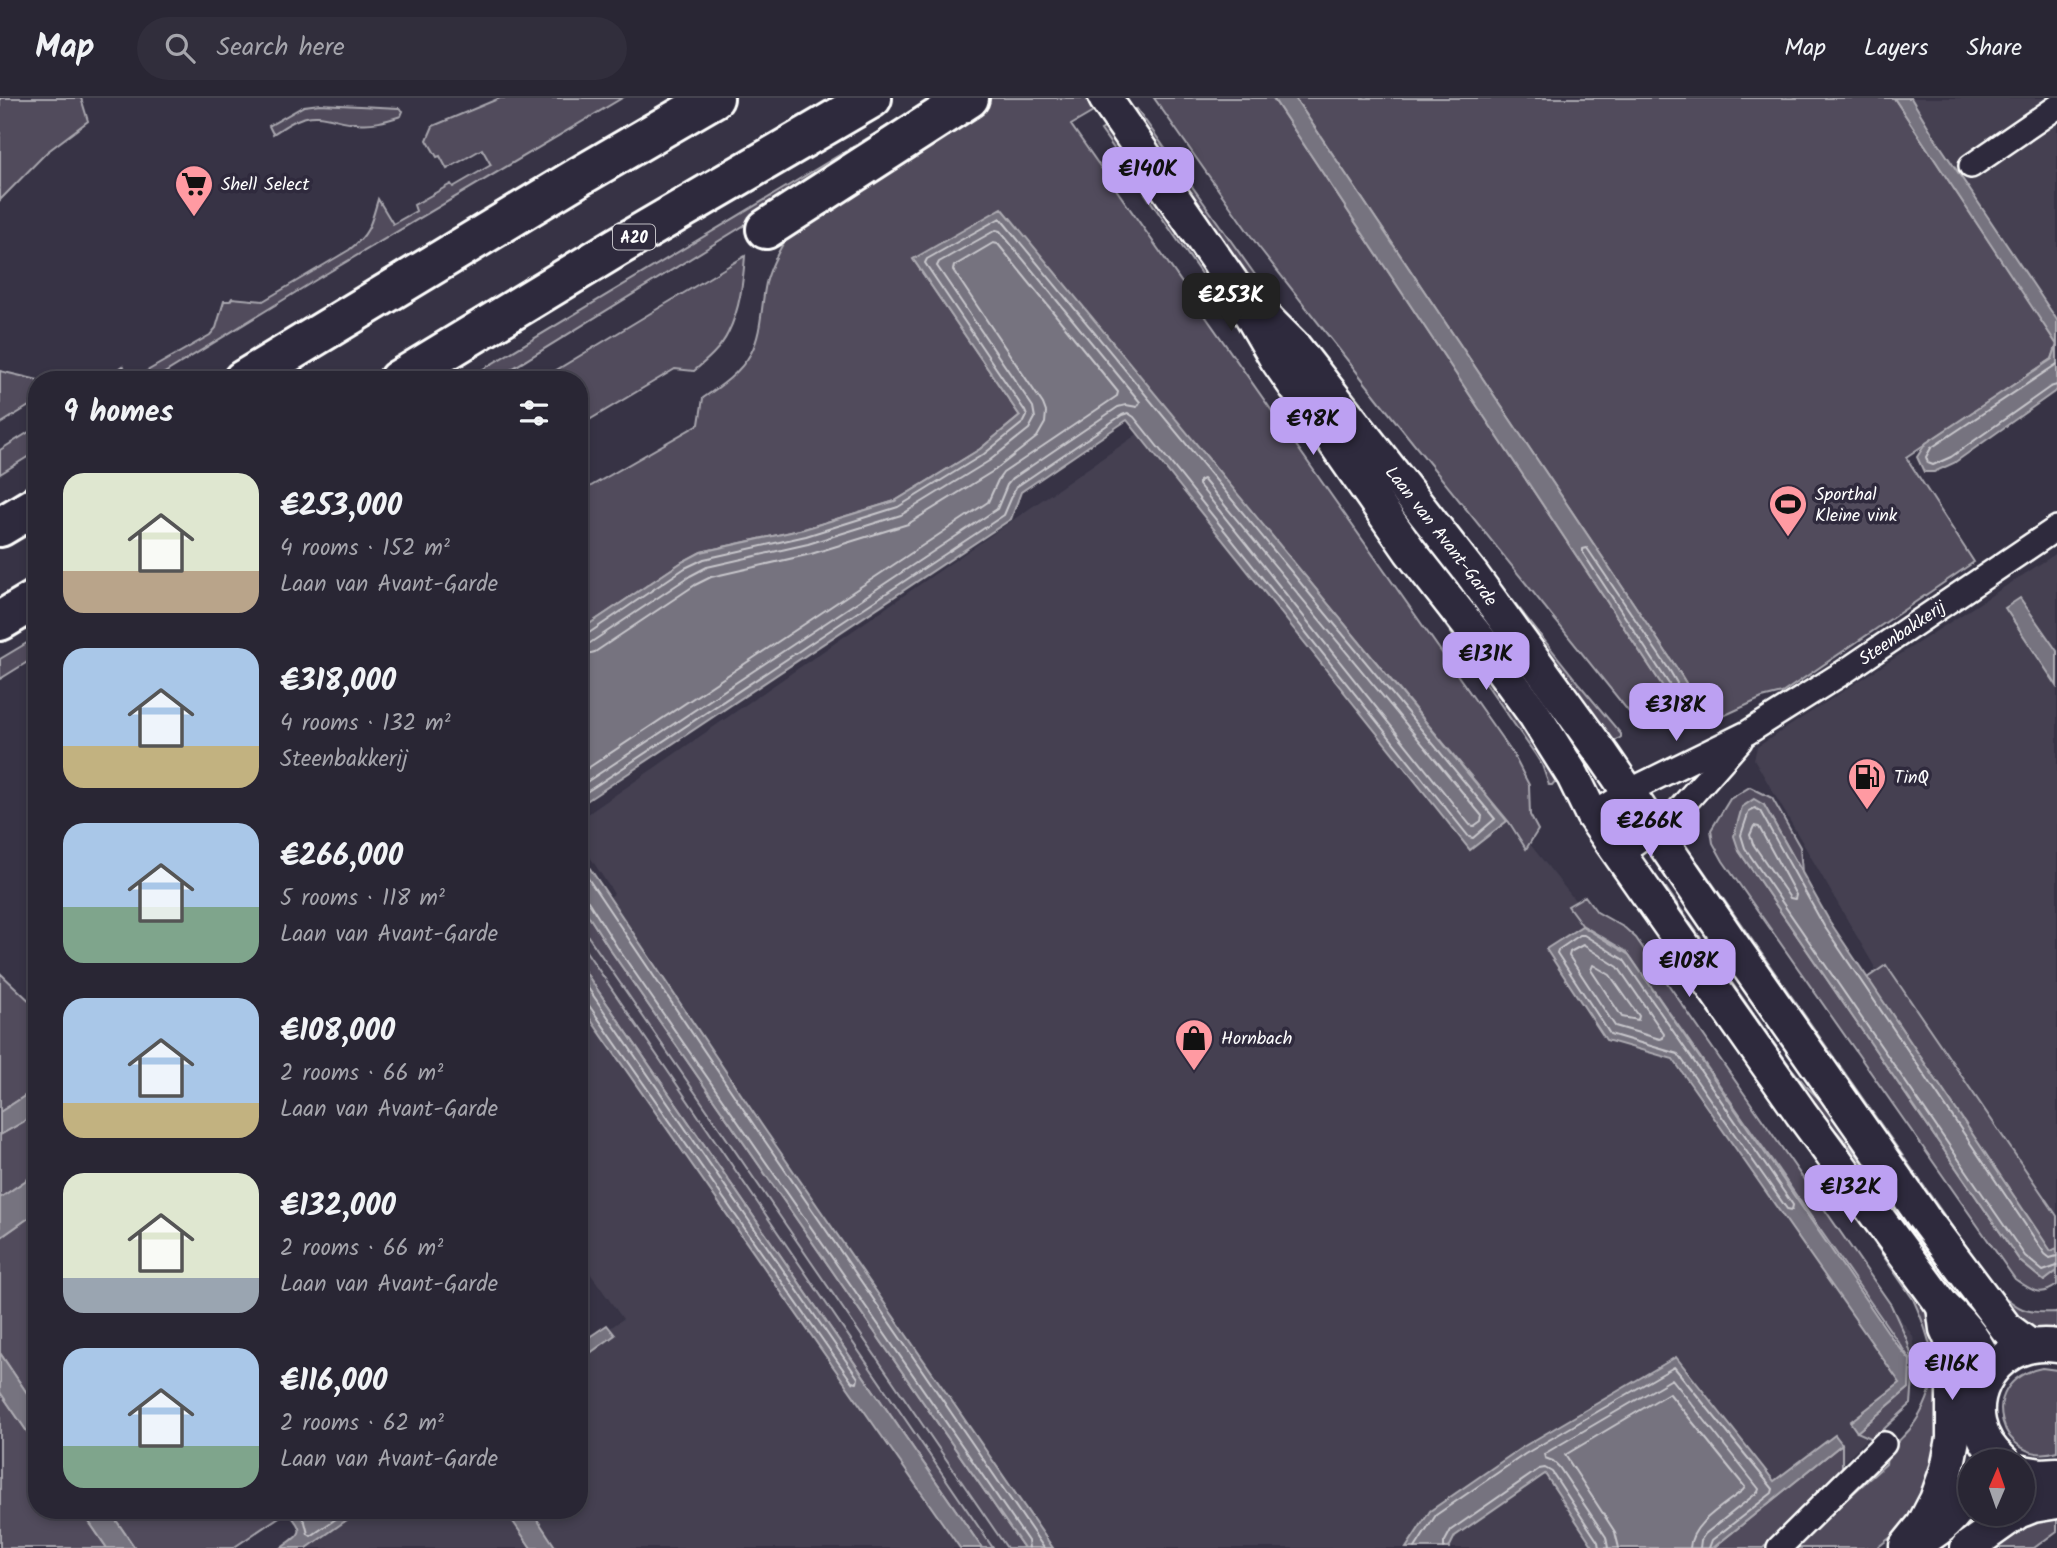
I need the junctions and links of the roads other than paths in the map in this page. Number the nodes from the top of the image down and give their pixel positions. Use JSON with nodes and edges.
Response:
{"nodes":[{"id":1,"x":714,"y":98,"type":"edge"},
{"id":2,"x":873,"y":98,"type":"edge"},
{"id":3,"x":969,"y":98,"type":"edge"},
{"id":4,"x":1106,"y":100,"type":"edge"},
{"id":5,"x":2057,"y":107,"type":"edge"},
{"id":6,"x":1971,"y":166,"type":"dead end"},
{"id":7,"x":765,"y":229,"type":"dead end"},
{"id":8,"x":1231,"y":281,"type":"junction"},
{"id":9,"x":258,"y":371,"type":"edge"},
{"id":10,"x":413,"y":371,"type":"edge"},
{"id":11,"x":28,"y":510,"type":"edge"},
{"id":12,"x":0,"y":527,"type":"edge"},
{"id":13,"x":2057,"y":528,"type":"edge"},
{"id":14,"x":28,"y":604,"type":"edge"},
{"id":15,"x":0,"y":621,"type":"edge"},
{"id":16,"x":1747,"y":733,"type":"junction"},
{"id":17,"x":1630,"y":792,"type":"junction"},
{"id":18,"x":1592,"y":815,"type":"junction"},
{"id":19,"x":1654,"y":828,"type":"junction"},
{"id":20,"x":1620,"y":854,"type":"junction"},
{"id":21,"x":1944,"y":1306,"type":"junction"},
{"id":22,"x":2043,"y":1346,"type":"edge"},
{"id":23,"x":1990,"y":1371,"type":"junction"},
{"id":24,"x":1884,"y":1444,"type":"dead end"},
{"id":25,"x":1988,"y":1449,"type":"edge"},
{"id":26,"x":2035,"y":1474,"type":"edge"},
{"id":27,"x":2057,"y":1474,"type":"edge"},
{"id":28,"x":2057,"y":1502,"type":"edge"},
{"id":29,"x":2035,"y":1506,"type":"edge"},
{"id":30,"x":1958,"y":1510,"type":"edge"},
{"id":31,"x":1975,"y":1526,"type":"edge"},
{"id":32,"x":1998,"y":1526,"type":"edge"},
{"id":33,"x":1905,"y":1547,"type":"edge"},
{"id":34,"x":1779,"y":1548,"type":"edge"},
{"id":35,"x":1954,"y":1548,"type":"edge"},
{"id":36,"x":1967,"y":1548,"type":"edge"}],
"edges":[{"from":1,"to":9,"type":"highway"},
{"from":2,"to":10,"type":"highway","number":"A20"},
{"from":3,"to":7,"type":"highway"},
{"from":4,"to":8,"type":"main road","name":"Laan van Avant-Garde"},
{"from":5,"to":6,"type":"street"},
{"from":8,"to":17,"type":"main road","name":"Laan van Avant-Garde"},
{"from":8,"to":18,"type":"main road","name":"Laan van Avant-Garde"},
{"from":11,"to":12,"type":"highway"},
{"from":13,"to":16,"type":"street","name":"Steenbakkerij"},
{"from":14,"to":15,"type":"highway"},
{"from":16,"to":17,"type":"street","name":"Steenbakkerij"},
{"from":16,"to":19,"type":"street","name":"Steenbakkerij"},
{"from":17,"to":18,"type":"street","name":"Steenbakkerij"},
{"from":17,"to":19,"type":"main road","name":"Laan van Avant-Garde"},
{"from":18,"to":20,"type":"main road","name":"Laan van Avant-Garde"},
{"from":19,"to":20,"type":"street","name":"Steenbakkerij"},
{"from":19,"to":22,"type":"main road","name":"Laan van Avant-Garde"},
{"from":20,"to":21,"type":"main road","name":"Laan van Avant-Garde"},
{"from":21,"to":23,"type":"main road","name":"Laan van Avant-Garde"},
{"from":21,"to":33,"type":"main road"},
{"from":22,"to":23,"type":"main road"},
{"from":23,"to":25,"type":"main road"},
{"from":24,"to":34,"type":"street"},
{"from":26,"to":27,"type":"main road"},
{"from":28,"to":29,"type":"main road"},
{"from":30,"to":33,"type":"main road"},
{"from":31,"to":35,"type":"main road"},
{"from":32,"to":36,"type":"main road"}]}
